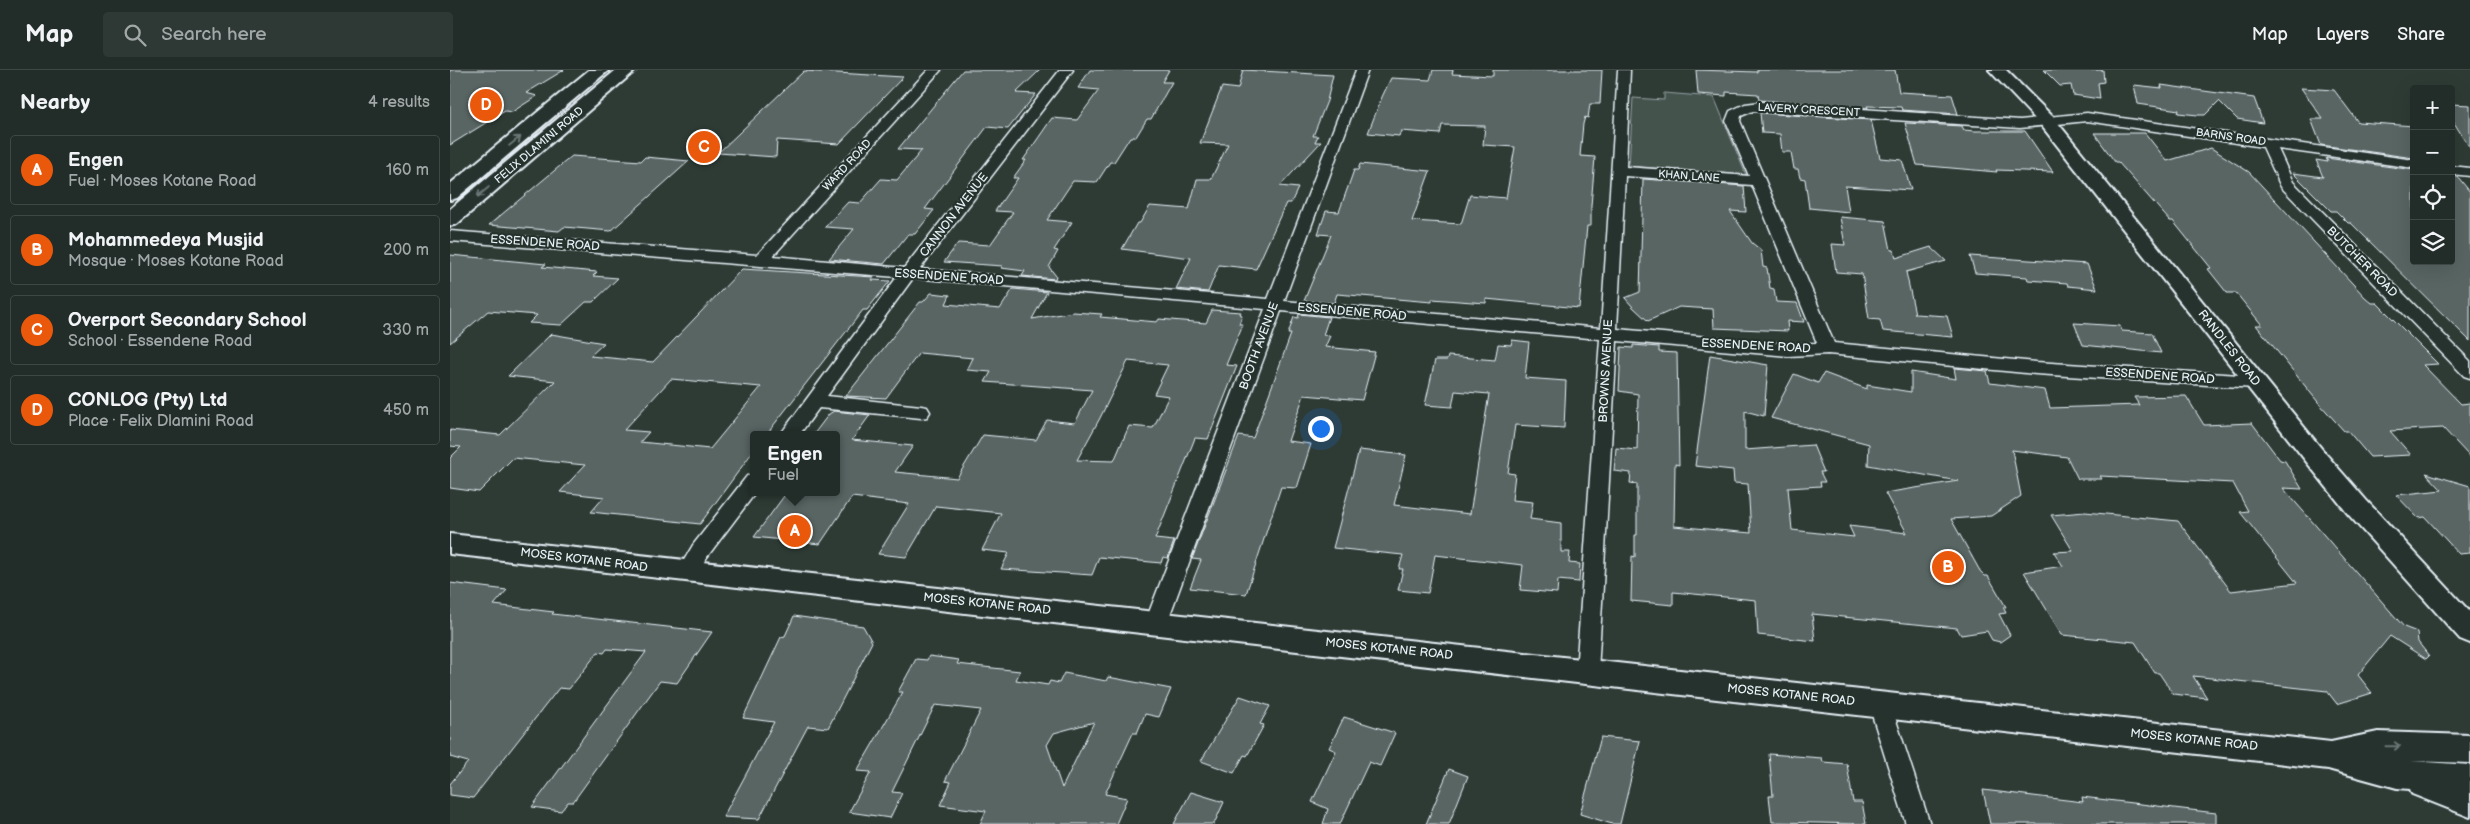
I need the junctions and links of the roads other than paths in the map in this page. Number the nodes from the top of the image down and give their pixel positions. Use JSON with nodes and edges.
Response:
{"nodes":[{"id":1,"x":600,"y":70,"type":"edge"},
{"id":2,"x":626,"y":70,"type":"edge"},
{"id":3,"x":935,"y":70,"type":"edge"},
{"id":4,"x":1067,"y":70,"type":"edge"},
{"id":5,"x":1357,"y":70,"type":"edge"},
{"id":6,"x":1624,"y":70,"type":"edge"},
{"id":7,"x":1997,"y":70,"type":"edge"},
{"id":8,"x":553,"y":110,"type":"junction"},
{"id":9,"x":2048,"y":121,"type":"junction"},
{"id":10,"x":2269,"y":143,"type":"junction"},
{"id":11,"x":2410,"y":163,"type":"edge"},
{"id":12,"x":2455,"y":170,"type":"edge"},
{"id":13,"x":1619,"y":171,"type":"junction"},
{"id":14,"x":2470,"y":172,"type":"edge"},
{"id":15,"x":1759,"y":181,"type":"junction"},
{"id":16,"x":450,"y":194,"type":"edge"},
{"id":17,"x":450,"y":220,"type":"edge"},
{"id":18,"x":450,"y":236,"type":"edge"},
{"id":19,"x":761,"y":260,"type":"junction"},
{"id":20,"x":908,"y":275,"type":"junction"},
{"id":21,"x":1273,"y":306,"type":"junction"},
{"id":22,"x":1608,"y":335,"type":"junction"},
{"id":23,"x":1828,"y":348,"type":"junction"},
{"id":24,"x":2470,"y":372,"type":"edge"},
{"id":25,"x":2255,"y":382,"type":"junction"},
{"id":26,"x":815,"y":401,"type":"junction"},
{"id":27,"x":921,"y":412,"type":"dead end"},
{"id":28,"x":792,"y":431,"type":"edge"},
{"id":29,"x":750,"y":487,"type":"edge"},
{"id":30,"x":450,"y":544,"type":"edge"},
{"id":31,"x":688,"y":572,"type":"junction"},
{"id":32,"x":1156,"y":623,"type":"junction"},
{"id":33,"x":2468,"y":631,"type":"edge"},
{"id":34,"x":1587,"y":672,"type":"junction"},
{"id":35,"x":1880,"y":705,"type":"junction"},
{"id":36,"x":2470,"y":749,"type":"edge"},
{"id":37,"x":2328,"y":756,"type":"junction"},
{"id":38,"x":2397,"y":774,"type":"junction"},
{"id":39,"x":2470,"y":779,"type":"edge"},
{"id":40,"x":2470,"y":802,"type":"edge"},
{"id":41,"x":1918,"y":824,"type":"edge"}],
"edges":[{"from":1,"to":8,"type":"main road","name":"FELIX DLAMINI ROAD"},
{"from":2,"to":8,"type":"main road"},
{"from":2,"to":17,"type":"main road","name":"FELIX DLAMINI ROAD","one_way":true},
{"from":3,"to":19,"type":"street","name":"WARD ROAD"},
{"from":4,"to":20,"type":"street","name":"CANNON AVENUE"},
{"from":5,"to":21,"type":"street","name":"BOOTH AVENUE"},
{"from":6,"to":13,"type":"street","name":"BROWNS AVENUE"},
{"from":7,"to":9,"type":"street","name":"RANDLES ROAD"},
{"from":16,"to":8,"type":"main road","name":"FELIX DLAMINI ROAD","one_way":true},
{"from":9,"to":10,"type":"street","name":"BARNS ROAD"},
{"from":9,"to":15,"type":"street","name":"LAVERY CRESCENT"},
{"from":9,"to":25,"type":"street","name":"RANDLES ROAD"},
{"from":10,"to":11,"type":"street","name":"BARNS ROAD"},
{"from":10,"to":24,"type":"street","name":"BUTCHER ROAD"},
{"from":12,"to":14,"type":"street"},
{"from":13,"to":15,"type":"street","name":"KHAN LANE"},
{"from":13,"to":22,"type":"street","name":"BROWNS AVENUE"},
{"from":15,"to":23,"type":"street","name":"LAVERY CRESCENT"},
{"from":18,"to":19,"type":"street","name":"ESSENDENE ROAD"},
{"from":19,"to":20,"type":"street","name":"ESSENDENE ROAD"},
{"from":20,"to":21,"type":"street","name":"ESSENDENE ROAD"},
{"from":20,"to":26,"type":"street","name":"CANNON AVENUE"},
{"from":21,"to":22,"type":"street","name":"ESSENDENE ROAD"},
{"from":21,"to":32,"type":"street","name":"BOOTH AVENUE"},
{"from":22,"to":23,"type":"street","name":"ESSENDENE ROAD"},
{"from":22,"to":34,"type":"street","name":"BROWNS AVENUE"},
{"from":23,"to":25,"type":"street","name":"ESSENDENE ROAD"},
{"from":25,"to":33,"type":"street","name":"RANDLES ROAD"},
{"from":26,"to":27,"type":"street"},
{"from":26,"to":28,"type":"street","name":"CANNON AVENUE"},
{"from":29,"to":31,"type":"street"},
{"from":30,"to":31,"type":"street","name":"MOSES KOTANE ROAD"},
{"from":31,"to":32,"type":"street","name":"MOSES KOTANE ROAD"},
{"from":32,"to":34,"type":"street","name":"MOSES KOTANE ROAD"},
{"from":34,"to":35,"type":"street","name":"MOSES KOTANE ROAD"},
{"from":35,"to":37,"type":"street","name":"MOSES KOTANE ROAD"},
{"from":35,"to":41,"type":"street"},
{"from":37,"to":36,"type":"street","name":"MOSES KOTANE ROAD","one_way":true},
{"from":37,"to":38,"type":"street","name":"MOSES KOTANE ROAD"},
{"from":38,"to":39,"type":"street","name":"MOSES KOTANE ROAD"},
{"from":38,"to":40,"type":"street"}]}
